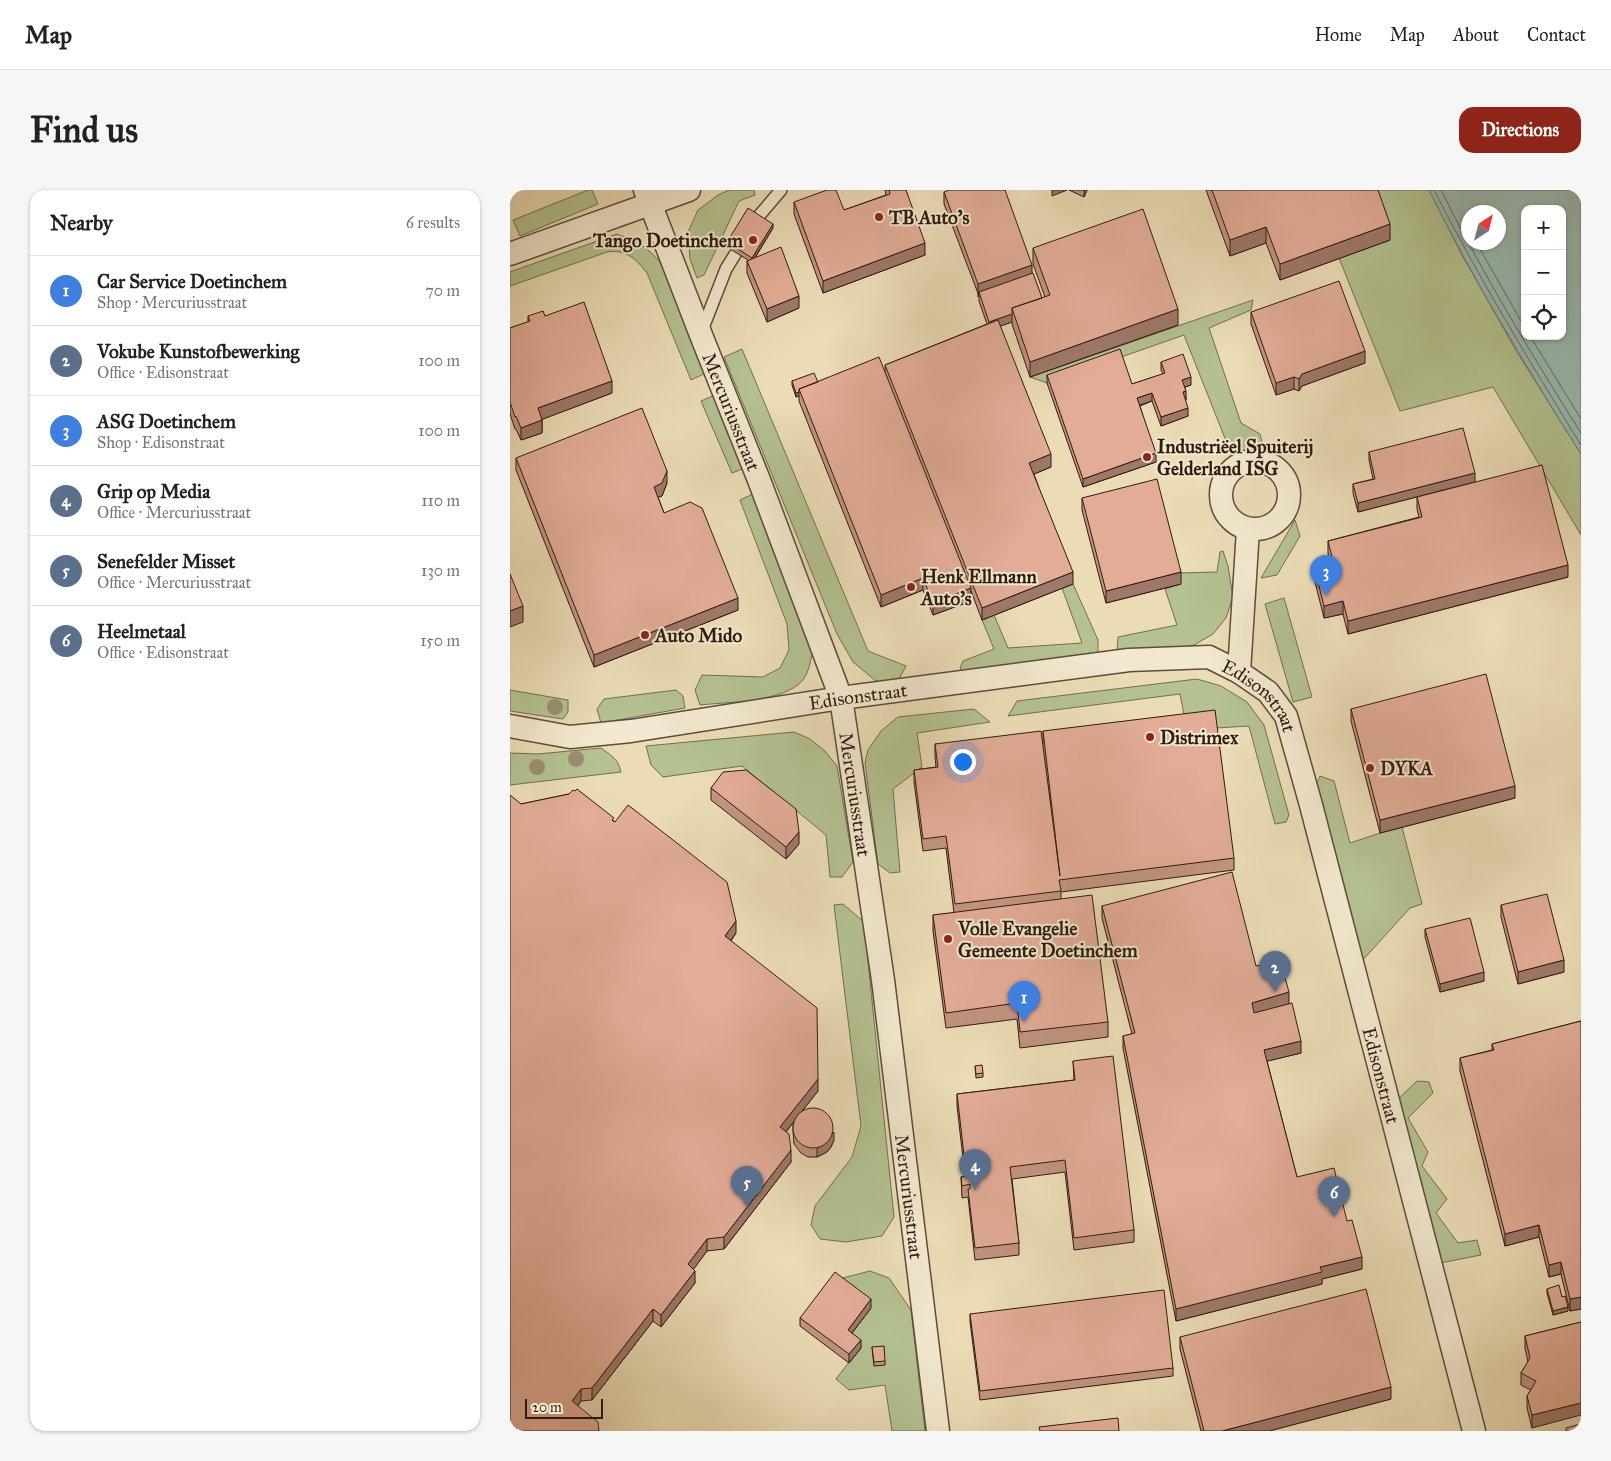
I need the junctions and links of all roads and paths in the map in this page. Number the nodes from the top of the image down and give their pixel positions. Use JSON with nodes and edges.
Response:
{"nodes":[{"id":1,"x":689,"y":190,"type":"edge"},
{"id":2,"x":780,"y":190,"type":"edge"},
{"id":3,"x":648,"y":197,"type":"edge"},
{"id":4,"x":510,"y":254,"type":"edge"},
{"id":5,"x":700,"y":335,"type":"junction"},
{"id":6,"x":1248,"y":529,"type":"dead end"},
{"id":7,"x":1239,"y":672,"type":"junction"},
{"id":8,"x":841,"y":698,"type":"junction"},
{"id":9,"x":510,"y":726,"type":"edge"},
{"id":10,"x":938,"y":1431,"type":"edge"},
{"id":11,"x":1474,"y":1431,"type":"edge"}],
"edges":[{"from":1,"to":3,"type":"street"},
{"from":2,"to":5,"type":"lane"},
{"from":3,"to":4,"type":"street"},
{"from":3,"to":5,"type":"street","name":"Mercuriusstraat"},
{"from":5,"to":8,"type":"street","name":"Mercuriusstraat"},
{"from":6,"to":7,"type":"street"},
{"from":7,"to":8,"type":"street","name":"Edisonstraat"},
{"from":7,"to":11,"type":"street","name":"Edisonstraat"},
{"from":8,"to":9,"type":"street","name":"Edisonstraat"},
{"from":8,"to":10,"type":"street","name":"Mercuriusstraat"}]}
